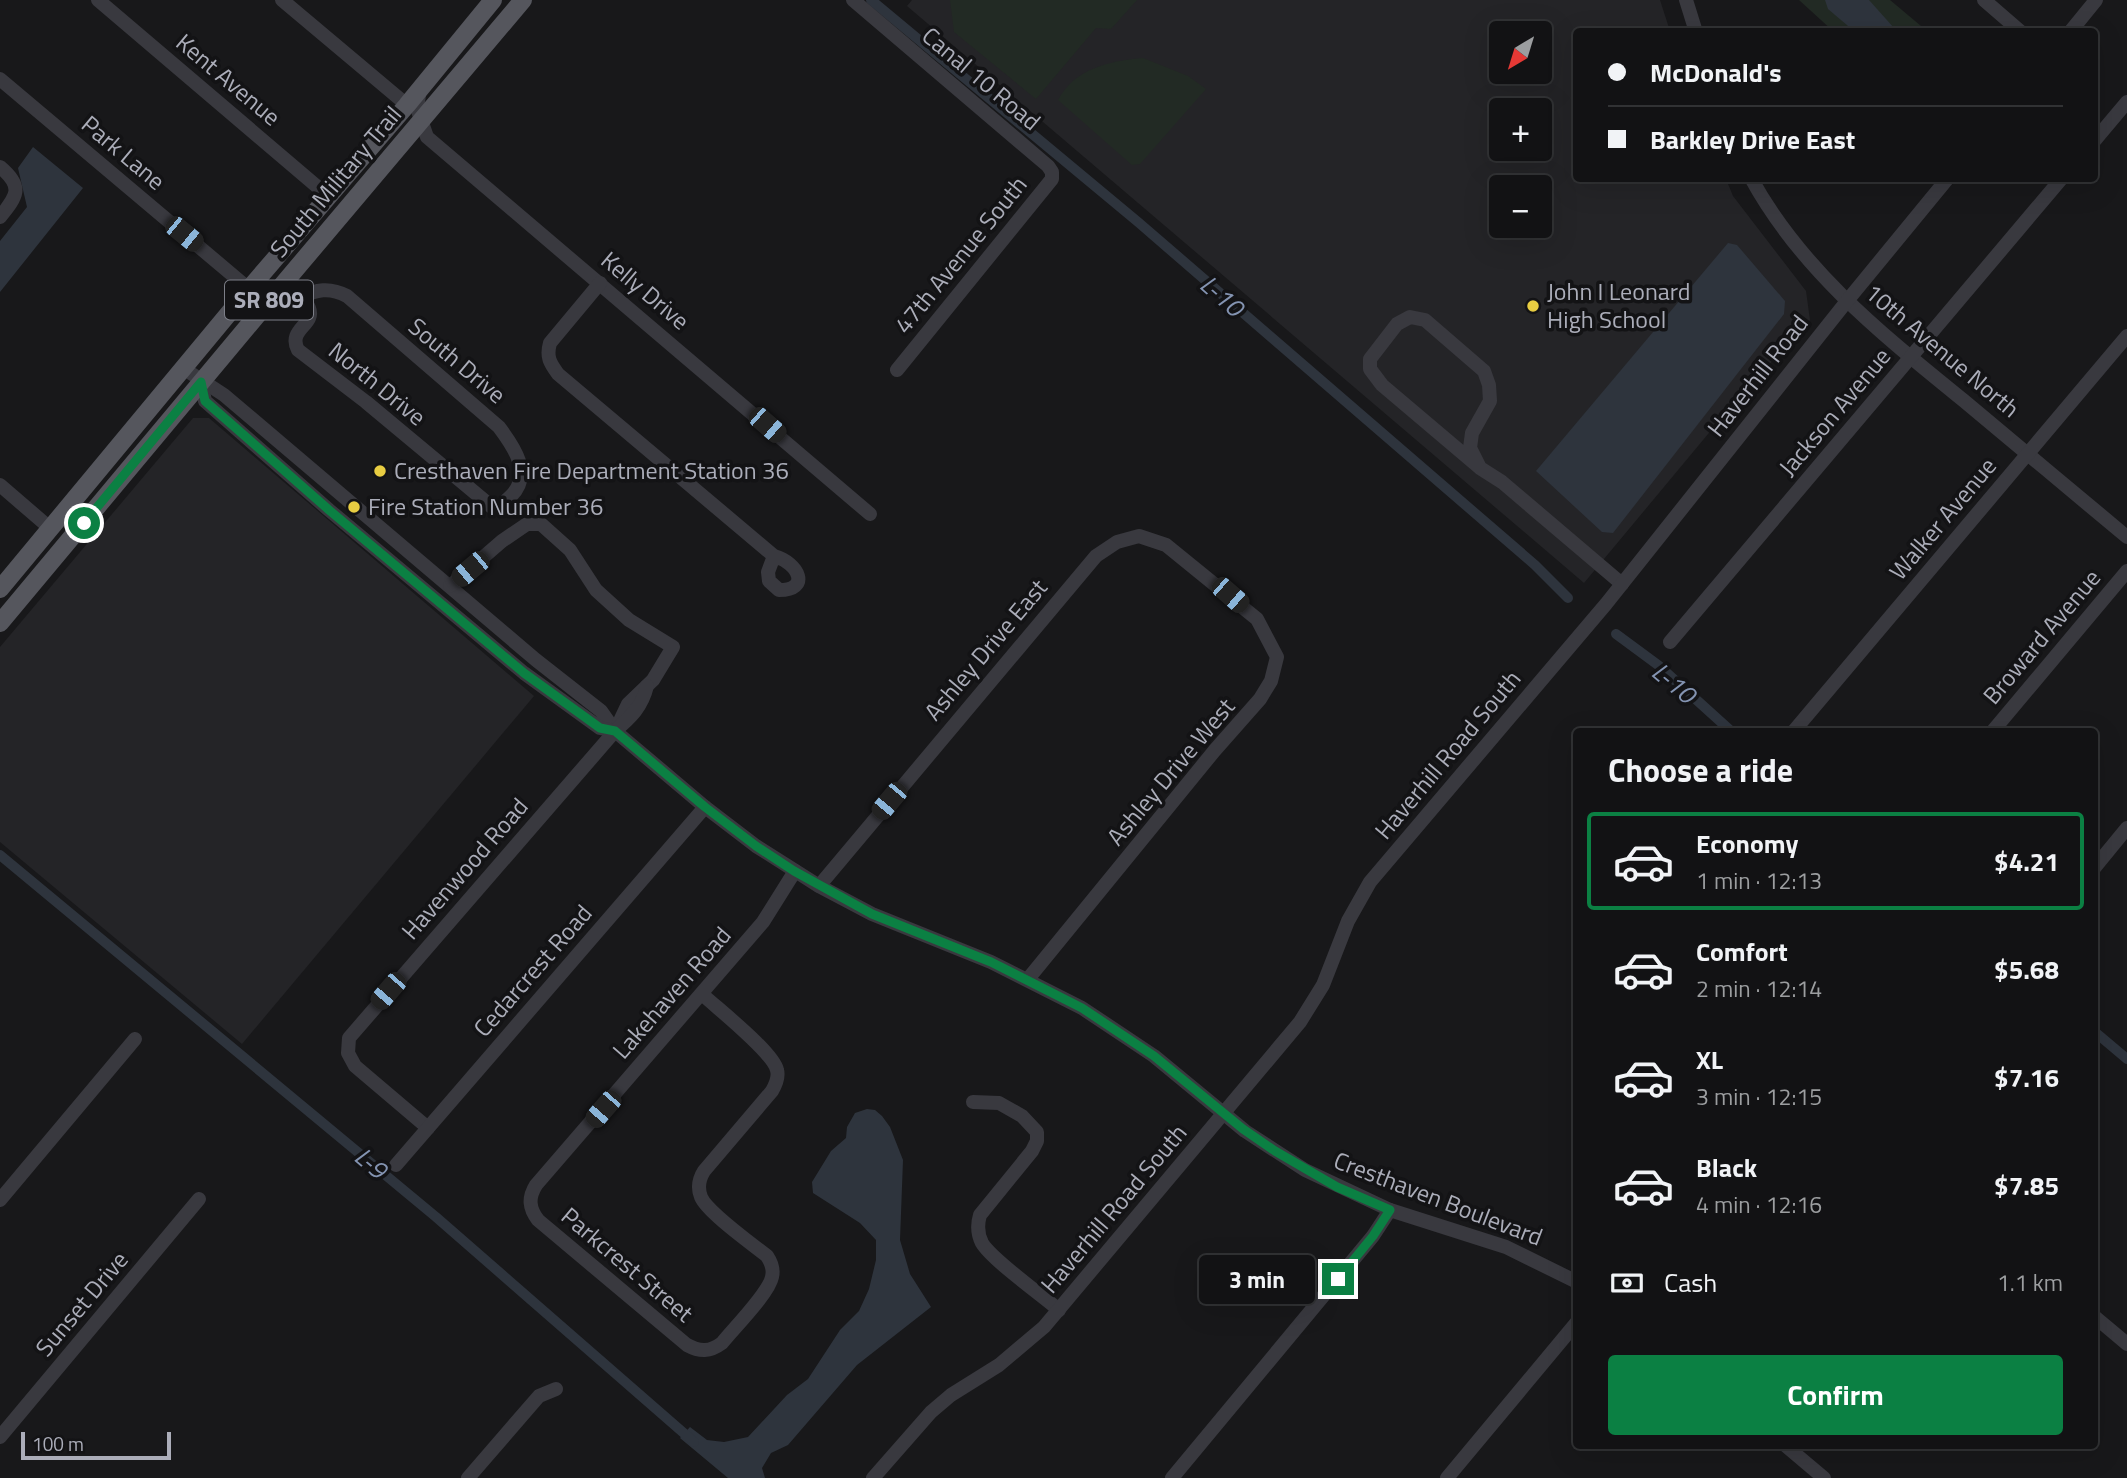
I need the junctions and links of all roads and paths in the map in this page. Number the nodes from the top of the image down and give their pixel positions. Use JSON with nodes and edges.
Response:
{"nodes":[{"id":1,"x":98,"y":0,"type":"edge"},
{"id":2,"x":282,"y":0,"type":"edge"},
{"id":3,"x":493,"y":0,"type":"edge"},
{"id":4,"x":523,"y":0,"type":"edge"},
{"id":5,"x":853,"y":0,"type":"edge"},
{"id":6,"x":1686,"y":0,"type":"edge"},
{"id":7,"x":1984,"y":0,"type":"edge"},
{"id":8,"x":2096,"y":0,"type":"edge"},
{"id":9,"x":1695,"y":28,"type":"edge"},
{"id":10,"x":2016,"y":28,"type":"edge"},
{"id":11,"x":2073,"y":28,"type":"edge"},
{"id":12,"x":0,"y":79,"type":"edge"},
{"id":13,"x":420,"y":89,"type":"junction"},
{"id":14,"x":2127,"y":102,"type":"edge"},
{"id":15,"x":407,"y":105,"type":"junction"},
{"id":16,"x":420,"y":120,"type":"junction"},
{"id":17,"x":382,"y":133,"type":"junction"},
{"id":18,"x":2098,"y":136,"type":"edge"},
{"id":19,"x":386,"y":162,"type":"junction"},
{"id":20,"x":1048,"y":166,"type":"joint"},
{"id":21,"x":0,"y":167,"type":"edge"},
{"id":22,"x":1753,"y":182,"type":"edge"},
{"id":23,"x":1945,"y":182,"type":"edge"},
{"id":24,"x":2059,"y":182,"type":"edge"},
{"id":25,"x":327,"y":195,"type":"junction"},
{"id":26,"x":0,"y":217,"type":"edge"},
{"id":27,"x":284,"y":283,"type":"junction"},
{"id":28,"x":600,"y":283,"type":"junction"},
{"id":29,"x":249,"y":289,"type":"junction"},
{"id":30,"x":300,"y":298,"type":"junction"},
{"id":31,"x":1847,"y":301,"type":"junction"},
{"id":32,"x":2127,"y":336,"type":"edge"},
{"id":33,"x":1910,"y":357,"type":"junction"},
{"id":34,"x":183,"y":368,"type":"junction"},
{"id":35,"x":897,"y":370,"type":"dead end"},
{"id":36,"x":201,"y":382,"type":"junction"},
{"id":37,"x":2028,"y":454,"type":"junction"},
{"id":38,"x":1480,"y":468,"type":"junction"},
{"id":39,"x":0,"y":485,"type":"edge"},
{"id":40,"x":492,"y":507,"type":"joint"},
{"id":41,"x":870,"y":514,"type":"dead end"},
{"id":42,"x":51,"y":529,"type":"junction"},
{"id":43,"x":2127,"y":537,"type":"edge"},
{"id":44,"x":774,"y":556,"type":"dead end"},
{"id":45,"x":2127,"y":571,"type":"edge"},
{"id":46,"x":1622,"y":584,"type":"junction"},
{"id":47,"x":1220,"y":587,"type":"joint"},
{"id":48,"x":0,"y":589,"type":"edge"},
{"id":49,"x":454,"y":590,"type":"junction"},
{"id":50,"x":1606,"y":604,"type":"joint"},
{"id":51,"x":0,"y":623,"type":"edge"},
{"id":52,"x":1670,"y":642,"type":"dead end"},
{"id":53,"x":1796,"y":728,"type":"edge"},
{"id":54,"x":1995,"y":728,"type":"edge"},
{"id":55,"x":615,"y":731,"type":"junction"},
{"id":56,"x":705,"y":807,"type":"junction"},
{"id":57,"x":2127,"y":828,"type":"edge"},
{"id":58,"x":2098,"y":863,"type":"edge"},
{"id":59,"x":794,"y":871,"type":"junction"},
{"id":60,"x":819,"y":886,"type":"junction"},
{"id":61,"x":1028,"y":979,"type":"junction"},
{"id":62,"x":702,"y":995,"type":"junction"},
{"id":63,"x":135,"y":1039,"type":"dead end"},
{"id":64,"x":973,"y":1102,"type":"dead end"},
{"id":65,"x":1223,"y":1113,"type":"junction"},
{"id":66,"x":428,"y":1128,"type":"junction"},
{"id":67,"x":396,"y":1166,"type":"dead end"},
{"id":68,"x":199,"y":1199,"type":"dead end"},
{"id":69,"x":0,"y":1200,"type":"edge"},
{"id":70,"x":531,"y":1207,"type":"joint"},
{"id":71,"x":1390,"y":1210,"type":"junction"},
{"id":72,"x":1573,"y":1280,"type":"edge"},
{"id":73,"x":1059,"y":1310,"type":"junction"},
{"id":74,"x":2098,"y":1320,"type":"edge"},
{"id":75,"x":1573,"y":1327,"type":"edge"},
{"id":76,"x":2127,"y":1344,"type":"edge"},
{"id":77,"x":556,"y":1389,"type":"dead end"},
{"id":78,"x":0,"y":1437,"type":"edge"},
{"id":79,"x":1790,"y":1449,"type":"edge"},
{"id":80,"x":468,"y":1478,"type":"edge"},
{"id":81,"x":873,"y":1478,"type":"edge"},
{"id":82,"x":1172,"y":1478,"type":"edge"},
{"id":83,"x":1447,"y":1478,"type":"edge"},
{"id":84,"x":1824,"y":1478,"type":"edge"}],
"edges":[{"from":1,"to":25,"type":"street","name":"Kent Avenue"},
{"from":2,"to":15,"type":"street"},
{"from":3,"to":13,"type":"main road","name":"South Military Trail","number":"SR 809"},
{"from":4,"to":16,"type":"main road","name":"South Military Trail","number":"SR 809"},
{"from":5,"to":20,"type":"street","name":"Canal 10 Road"},
{"from":6,"to":9,"type":"street"},
{"from":7,"to":10,"type":"street"},
{"from":8,"to":11,"type":"street"},
{"from":12,"to":29,"type":"street","name":"Park Lane"},
{"from":13,"to":15,"type":"main road","name":"South Military Trail","number":"SR 809"},
{"from":13,"to":16,"type":"street"},
{"from":14,"to":18,"type":"street"},
{"from":15,"to":17,"type":"main road","name":"South Military Trail","number":"SR 809"},
{"from":16,"to":19,"type":"main road","name":"South Military Trail","number":"SR 809"},
{"from":16,"to":28,"type":"street","name":"Kelly Drive"},
{"from":17,"to":19,"type":"main road"},
{"from":17,"to":25,"type":"main road","name":"South Military Trail","number":"SR 809"},
{"from":19,"to":27,"type":"main road","name":"South Military Trail","number":"SR 809"},
{"from":20,"to":35,"type":"street","name":"47th Avenue South"},
{"from":21,"to":26,"type":"street"},
{"from":22,"to":31,"type":"street","name":"10th Avenue North"},
{"from":23,"to":31,"type":"street","name":"Haverhill Road"},
{"from":24,"to":33,"type":"street","name":"Jackson Avenue"},
{"from":25,"to":29,"type":"main road","name":"South Military Trail","number":"SR 809"},
{"from":27,"to":30,"type":"street"},
{"from":27,"to":36,"type":"main road","name":"South Military Trail","number":"SR 809"},
{"from":28,"to":41,"type":"street","name":"Kelly Drive"},
{"from":28,"to":44,"type":"street"},
{"from":29,"to":34,"type":"main road","name":"South Military Trail","number":"SR 809"},
{"from":30,"to":40,"type":"street","name":"North Drive"},
{"from":30,"to":40,"type":"street","name":"South Drive"},
{"from":31,"to":33,"type":"street","name":"10th Avenue North"},
{"from":31,"to":46,"type":"street","name":"Haverhill Road"},
{"from":32,"to":37,"type":"street","name":"Walker Avenue"},
{"from":33,"to":37,"type":"street","name":"10th Avenue North"},
{"from":33,"to":52,"type":"street","name":"Jackson Avenue"},
{"from":34,"to":36,"type":"street","name":"Cresthaven Boulevard"},
{"from":34,"to":42,"type":"main road","name":"South Military Trail","number":"SR 809"},
{"from":36,"to":49,"type":"street","name":"Cresthaven Boulevard"},
{"from":36,"to":51,"type":"main road","name":"South Military Trail","number":"SR 809"},
{"from":36,"to":55,"type":"street","name":"Cresthaven Boulevard"},
{"from":37,"to":43,"type":"street","name":"10th Avenue North"},
{"from":37,"to":53,"type":"street","name":"Walker Avenue"},
{"from":38,"to":38,"type":"street"},
{"from":38,"to":46,"type":"street"},
{"from":39,"to":42,"type":"street"},
{"from":42,"to":48,"type":"main road","name":"South Military Trail","number":"SR 809"},
{"from":45,"to":54,"type":"street","name":"Broward Avenue"},
{"from":46,"to":50,"type":"street","name":"Haverhill Road"},
{"from":47,"to":60,"type":"street","name":"Ashley Drive East"},
{"from":47,"to":61,"type":"street","name":"Ashley Drive West"},
{"from":49,"to":55,"type":"street","name":"Cresthaven Boulevard"},
{"from":49,"to":55,"type":"street"},
{"from":50,"to":65,"type":"street","name":"Haverhill Road South"},
{"from":55,"to":56,"type":"street","name":"Cresthaven Boulevard"},
{"from":55,"to":66,"type":"street","name":"Havenwood Road"},
{"from":56,"to":59,"type":"street","name":"Cresthaven Boulevard"},
{"from":56,"to":66,"type":"street","name":"Cedarcrest Road"},
{"from":57,"to":58,"type":"street"},
{"from":59,"to":60,"type":"street","name":"Cresthaven Boulevard"},
{"from":59,"to":62,"type":"street","name":"Lakehaven Road"},
{"from":60,"to":61,"type":"street","name":"Cresthaven Boulevard"},
{"from":61,"to":65,"type":"street","name":"Cresthaven Boulevard"},
{"from":62,"to":70,"type":"street","name":"Lakehaven Road"},
{"from":62,"to":70,"type":"street","name":"Parkcrest Street"},
{"from":63,"to":69,"type":"street"},
{"from":64,"to":73,"type":"street"},
{"from":65,"to":71,"type":"street","name":"Cresthaven Boulevard"},
{"from":65,"to":73,"type":"street","name":"Haverhill Road South"},
{"from":66,"to":67,"type":"street","name":"Cedarcrest Road"},
{"from":68,"to":78,"type":"street","name":"Sunset Drive"},
{"from":71,"to":72,"type":"street","name":"Cresthaven Boulevard"},
{"from":71,"to":82,"type":"street"},
{"from":73,"to":81,"type":"street","name":"Haverhill Road South"},
{"from":74,"to":76,"type":"street"},
{"from":75,"to":83,"type":"street"},
{"from":77,"to":80,"type":"street"},
{"from":79,"to":84,"type":"street"}]}
